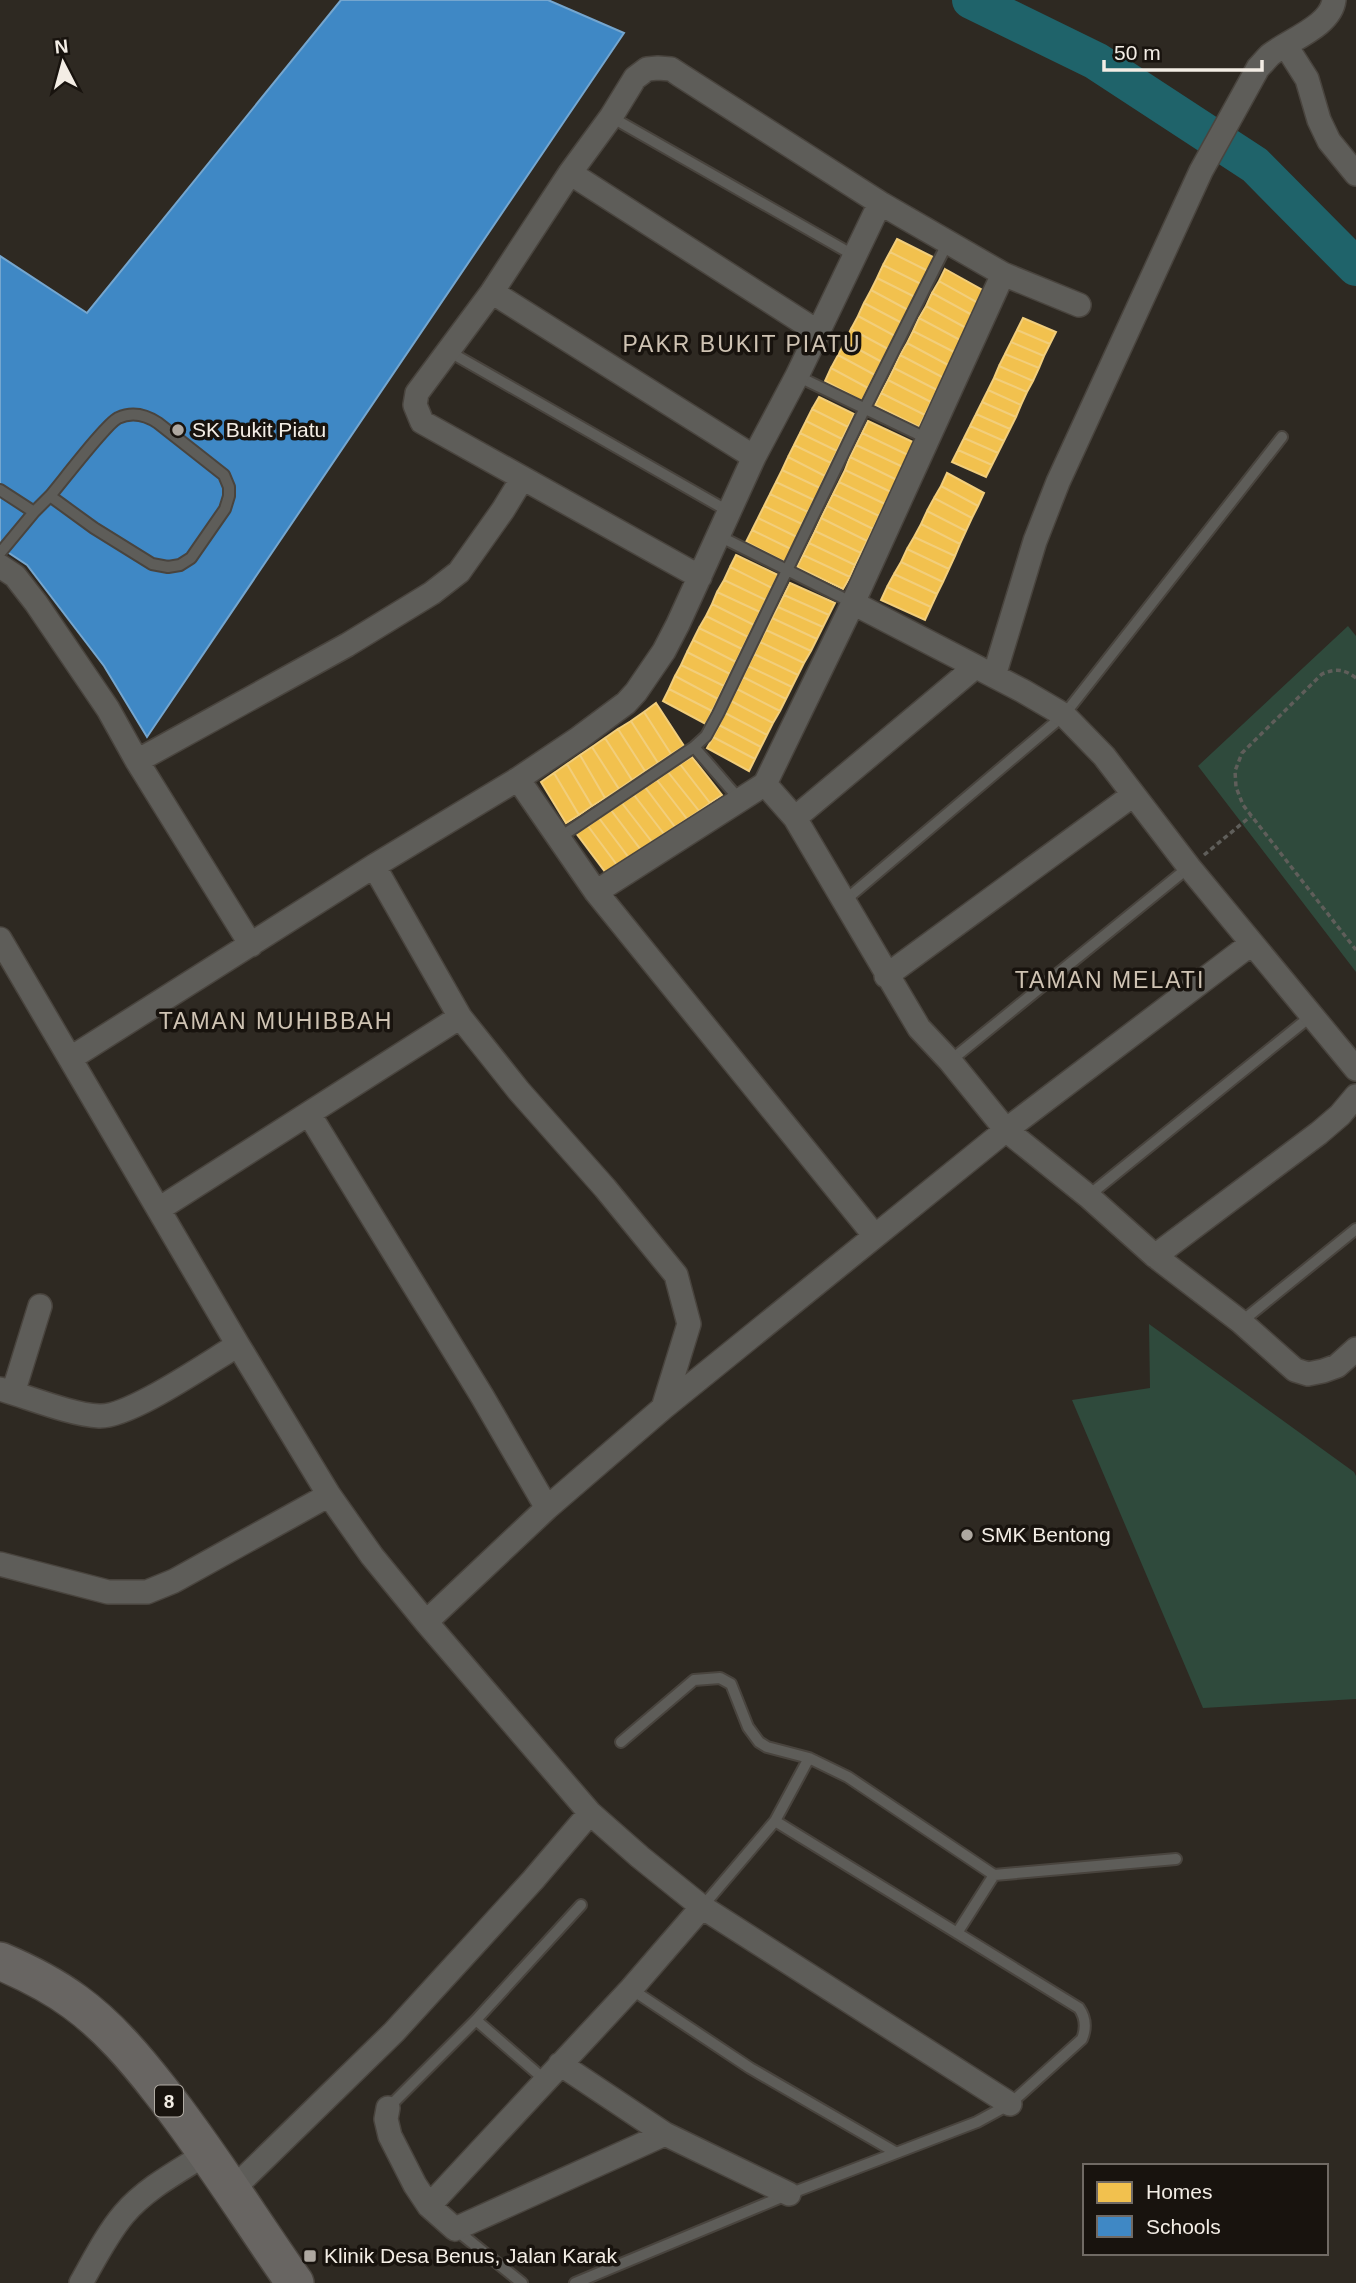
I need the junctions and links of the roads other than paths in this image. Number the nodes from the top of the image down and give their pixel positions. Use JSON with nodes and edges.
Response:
{"nodes":[{"id":1,"x":1334,"y":0,"type":"edge"},
{"id":2,"x":1286,"y":46,"type":"junction"},
{"id":3,"x":611,"y":117,"type":"junction"},
{"id":4,"x":570,"y":173,"type":"junction"},
{"id":5,"x":1356,"y":174,"type":"edge"},
{"id":6,"x":880,"y":203,"type":"junction"},
{"id":7,"x":948,"y":242,"type":"junction"},
{"id":8,"x":855,"y":256,"type":"junction"},
{"id":9,"x":1003,"y":274,"type":"junction"},
{"id":10,"x":492,"y":292,"type":"junction"},
{"id":11,"x":1079,"y":305,"type":"dead end"},
{"id":12,"x":818,"y":332,"type":"junction"},
{"id":13,"x":448,"y":351,"type":"junction"},
{"id":14,"x":797,"y":376,"type":"junction"},
{"id":15,"x":865,"y":408,"type":"junction"},
{"id":16,"x":1282,"y":437,"type":"dead end"},
{"id":17,"x":928,"y":439,"type":"junction"},
{"id":18,"x":754,"y":457,"type":"junction"},
{"id":19,"x":522,"y":479,"type":"junction"},
{"id":20,"x":0,"y":490,"type":"edge"},
{"id":21,"x":50,"y":496,"type":"junction"},
{"id":22,"x":728,"y":511,"type":"junction"},
{"id":23,"x":34,"y":512,"type":"junction"},
{"id":24,"x":717,"y":535,"type":"junction"},
{"id":25,"x":0,"y":553,"type":"edge"},
{"id":26,"x":0,"y":566,"type":"edge"},
{"id":27,"x":787,"y":570,"type":"junction"},
{"id":28,"x":700,"y":577,"type":"junction"},
{"id":29,"x":853,"y":603,"type":"junction"},
{"id":30,"x":984,"y":672,"type":"junction"},
{"id":31,"x":1064,"y":715,"type":"junction"},
{"id":32,"x":694,"y":747,"type":"junction"},
{"id":33,"x":137,"y":761,"type":"junction"},
{"id":34,"x":518,"y":779,"type":"junction"},
{"id":35,"x":765,"y":784,"type":"junction"},
{"id":36,"x":1133,"y":795,"type":"junction"},
{"id":37,"x":740,"y":800,"type":"junction"},
{"id":38,"x":795,"y":818,"type":"junction"},
{"id":39,"x":559,"y":838,"type":"junction"},
{"id":40,"x":374,"y":866,"type":"junction"},
{"id":41,"x":1189,"y":867,"type":"junction"},
{"id":42,"x":596,"y":892,"type":"junction"},
{"id":43,"x":843,"y":902,"type":"junction"},
{"id":44,"x":0,"y":939,"type":"edge"},
{"id":45,"x":1251,"y":944,"type":"junction"},
{"id":46,"x":251,"y":945,"type":"junction"},
{"id":47,"x":887,"y":976,"type":"junction"},
{"id":48,"x":1311,"y":1016,"type":"junction"},
{"id":49,"x":460,"y":1017,"type":"junction"},
{"id":50,"x":71,"y":1058,"type":"junction"},
{"id":51,"x":950,"y":1061,"type":"junction"},
{"id":52,"x":1356,"y":1069,"type":"edge"},
{"id":53,"x":1356,"y":1096,"type":"edge"},
{"id":54,"x":309,"y":1114,"type":"junction"},
{"id":55,"x":1006,"y":1130,"type":"junction"},
{"id":56,"x":1088,"y":1196,"type":"junction"},
{"id":57,"x":159,"y":1209,"type":"junction"},
{"id":58,"x":1356,"y":1228,"type":"edge"},
{"id":59,"x":875,"y":1236,"type":"junction"},
{"id":60,"x":1156,"y":1256,"type":"junction"},
{"id":61,"x":40,"y":1306,"type":"dead end"},
{"id":62,"x":1241,"y":1322,"type":"junction"},
{"id":63,"x":238,"y":1345,"type":"junction"},
{"id":64,"x":1356,"y":1349,"type":"edge"},
{"id":65,"x":7,"y":1391,"type":"edge"},
{"id":66,"x":663,"y":1408,"type":"junction"},
{"id":67,"x":329,"y":1495,"type":"junction"},
{"id":68,"x":547,"y":1508,"type":"junction"},
{"id":69,"x":0,"y":1564,"type":"edge"},
{"id":70,"x":426,"y":1622,"type":"junction"},
{"id":71,"x":621,"y":1742,"type":"dead end"},
{"id":72,"x":809,"y":1758,"type":"junction"},
{"id":73,"x":590,"y":1813,"type":"junction"},
{"id":74,"x":775,"y":1821,"type":"junction"},
{"id":75,"x":1176,"y":1859,"type":"dead end"},
{"id":76,"x":994,"y":1875,"type":"junction"},
{"id":77,"x":581,"y":1905,"type":"dead end"},
{"id":78,"x":702,"y":1907,"type":"junction"},
{"id":79,"x":957,"y":1933,"type":"junction"},
{"id":80,"x":0,"y":1961,"type":"edge"},
{"id":81,"x":631,"y":1989,"type":"junction"},
{"id":82,"x":476,"y":2020,"type":"junction"},
{"id":83,"x":553,"y":2072,"type":"junction"},
{"id":84,"x":1010,"y":2104,"type":"junction"},
{"id":85,"x":388,"y":2108,"type":"joint"},
{"id":86,"x":665,"y":2134,"type":"junction"},
{"id":87,"x":895,"y":2152,"type":"junction"},
{"id":88,"x":207,"y":2153,"type":"junction"},
{"id":89,"x":233,"y":2189,"type":"junction"},
{"id":90,"x":789,"y":2194,"type":"junction"},
{"id":91,"x":429,"y":2206,"type":"junction"},
{"id":92,"x":455,"y":2229,"type":"junction"},
{"id":93,"x":81,"y":2283,"type":"edge"},
{"id":94,"x":295,"y":2283,"type":"edge"},
{"id":95,"x":522,"y":2283,"type":"edge"},
{"id":96,"x":575,"y":2283,"type":"edge"}],
"edges":[{"from":1,"to":2,"type":"street"},
{"from":2,"to":5,"type":"street"},
{"from":2,"to":30,"type":"street"},
{"from":3,"to":4,"type":"street"},
{"from":3,"to":6,"type":"street"},
{"from":3,"to":8,"type":"lane"},
{"from":4,"to":10,"type":"street"},
{"from":4,"to":12,"type":"street"},
{"from":6,"to":7,"type":"street"},
{"from":6,"to":8,"type":"street"},
{"from":7,"to":9,"type":"street"},
{"from":7,"to":15,"type":"lane"},
{"from":8,"to":12,"type":"street"},
{"from":9,"to":11,"type":"street"},
{"from":9,"to":17,"type":"street"},
{"from":10,"to":13,"type":"street"},
{"from":10,"to":18,"type":"street"},
{"from":12,"to":14,"type":"street"},
{"from":13,"to":19,"type":"street"},
{"from":13,"to":22,"type":"lane"},
{"from":14,"to":15,"type":"lane"},
{"from":14,"to":18,"type":"street"},
{"from":15,"to":17,"type":"lane"},
{"from":15,"to":27,"type":"lane"},
{"from":16,"to":31,"type":"lane"},
{"from":17,"to":29,"type":"street"},
{"from":18,"to":22,"type":"street"},
{"from":19,"to":28,"type":"street"},
{"from":19,"to":33,"type":"street"},
{"from":20,"to":23,"type":"lane"},
{"from":21,"to":21,"type":"lane"},
{"from":21,"to":23,"type":"lane"},
{"from":22,"to":24,"type":"street"},
{"from":23,"to":25,"type":"lane"},
{"from":24,"to":27,"type":"lane"},
{"from":24,"to":28,"type":"street"},
{"from":26,"to":33,"type":"street"},
{"from":27,"to":29,"type":"lane"},
{"from":27,"to":32,"type":"lane"},
{"from":28,"to":34,"type":"street"},
{"from":29,"to":30,"type":"street"},
{"from":29,"to":35,"type":"street"},
{"from":30,"to":31,"type":"street"},
{"from":30,"to":38,"type":"street"},
{"from":31,"to":36,"type":"street"},
{"from":31,"to":43,"type":"lane"},
{"from":32,"to":37,"type":"lane"},
{"from":32,"to":39,"type":"lane"},
{"from":33,"to":46,"type":"street"},
{"from":34,"to":39,"type":"street"},
{"from":34,"to":40,"type":"street"},
{"from":35,"to":37,"type":"street"},
{"from":35,"to":38,"type":"street"},
{"from":36,"to":41,"type":"street"},
{"from":36,"to":47,"type":"street"},
{"from":37,"to":42,"type":"street"},
{"from":38,"to":43,"type":"street"},
{"from":39,"to":42,"type":"street"},
{"from":40,"to":46,"type":"street"},
{"from":40,"to":49,"type":"street"},
{"from":41,"to":45,"type":"street"},
{"from":41,"to":51,"type":"lane"},
{"from":42,"to":59,"type":"street"},
{"from":43,"to":47,"type":"street"},
{"from":44,"to":50,"type":"street"},
{"from":45,"to":48,"type":"street"},
{"from":45,"to":55,"type":"street"},
{"from":46,"to":50,"type":"street"},
{"from":47,"to":51,"type":"street"},
{"from":48,"to":52,"type":"street"},
{"from":48,"to":56,"type":"lane"},
{"from":49,"to":54,"type":"street"},
{"from":49,"to":66,"type":"street"},
{"from":50,"to":57,"type":"street"},
{"from":51,"to":55,"type":"street"},
{"from":53,"to":60,"type":"street"},
{"from":54,"to":57,"type":"street"},
{"from":54,"to":68,"type":"street"},
{"from":55,"to":56,"type":"street"},
{"from":55,"to":59,"type":"street"},
{"from":56,"to":60,"type":"street"},
{"from":57,"to":63,"type":"street"},
{"from":58,"to":62,"type":"lane"},
{"from":59,"to":66,"type":"street"},
{"from":60,"to":62,"type":"street"},
{"from":61,"to":65,"type":"street"},
{"from":62,"to":64,"type":"street"},
{"from":63,"to":65,"type":"street"},
{"from":63,"to":67,"type":"street"},
{"from":66,"to":68,"type":"street"},
{"from":67,"to":69,"type":"street"},
{"from":67,"to":70,"type":"street"},
{"from":68,"to":70,"type":"street"},
{"from":70,"to":73,"type":"street"},
{"from":71,"to":72,"type":"lane"},
{"from":72,"to":74,"type":"lane"},
{"from":72,"to":76,"type":"lane"},
{"from":73,"to":78,"type":"street"},
{"from":73,"to":89,"type":"street"},
{"from":74,"to":78,"type":"lane"},
{"from":74,"to":79,"type":"lane"},
{"from":75,"to":76,"type":"lane"},
{"from":76,"to":79,"type":"lane"},
{"from":77,"to":82,"type":"lane"},
{"from":78,"to":81,"type":"street"},
{"from":78,"to":84,"type":"street"},
{"from":79,"to":84,"type":"lane"},
{"from":80,"to":88,"type":"main road","number":"8"},
{"from":81,"to":83,"type":"street"},
{"from":81,"to":87,"type":"lane"},
{"from":82,"to":83,"type":"lane"},
{"from":82,"to":85,"type":"lane"},
{"from":83,"to":86,"type":"street"},
{"from":83,"to":91,"type":"street"},
{"from":84,"to":87,"type":"lane"},
{"from":85,"to":91,"type":"street"},
{"from":86,"to":90,"type":"street"},
{"from":86,"to":92,"type":"street"},
{"from":87,"to":90,"type":"lane"},
{"from":88,"to":89,"type":"main road","number":"8"},
{"from":88,"to":93,"type":"street"},
{"from":89,"to":94,"type":"main road","number":"8"},
{"from":90,"to":96,"type":"lane"},
{"from":91,"to":92,"type":"street"},
{"from":92,"to":95,"type":"lane"}]}
